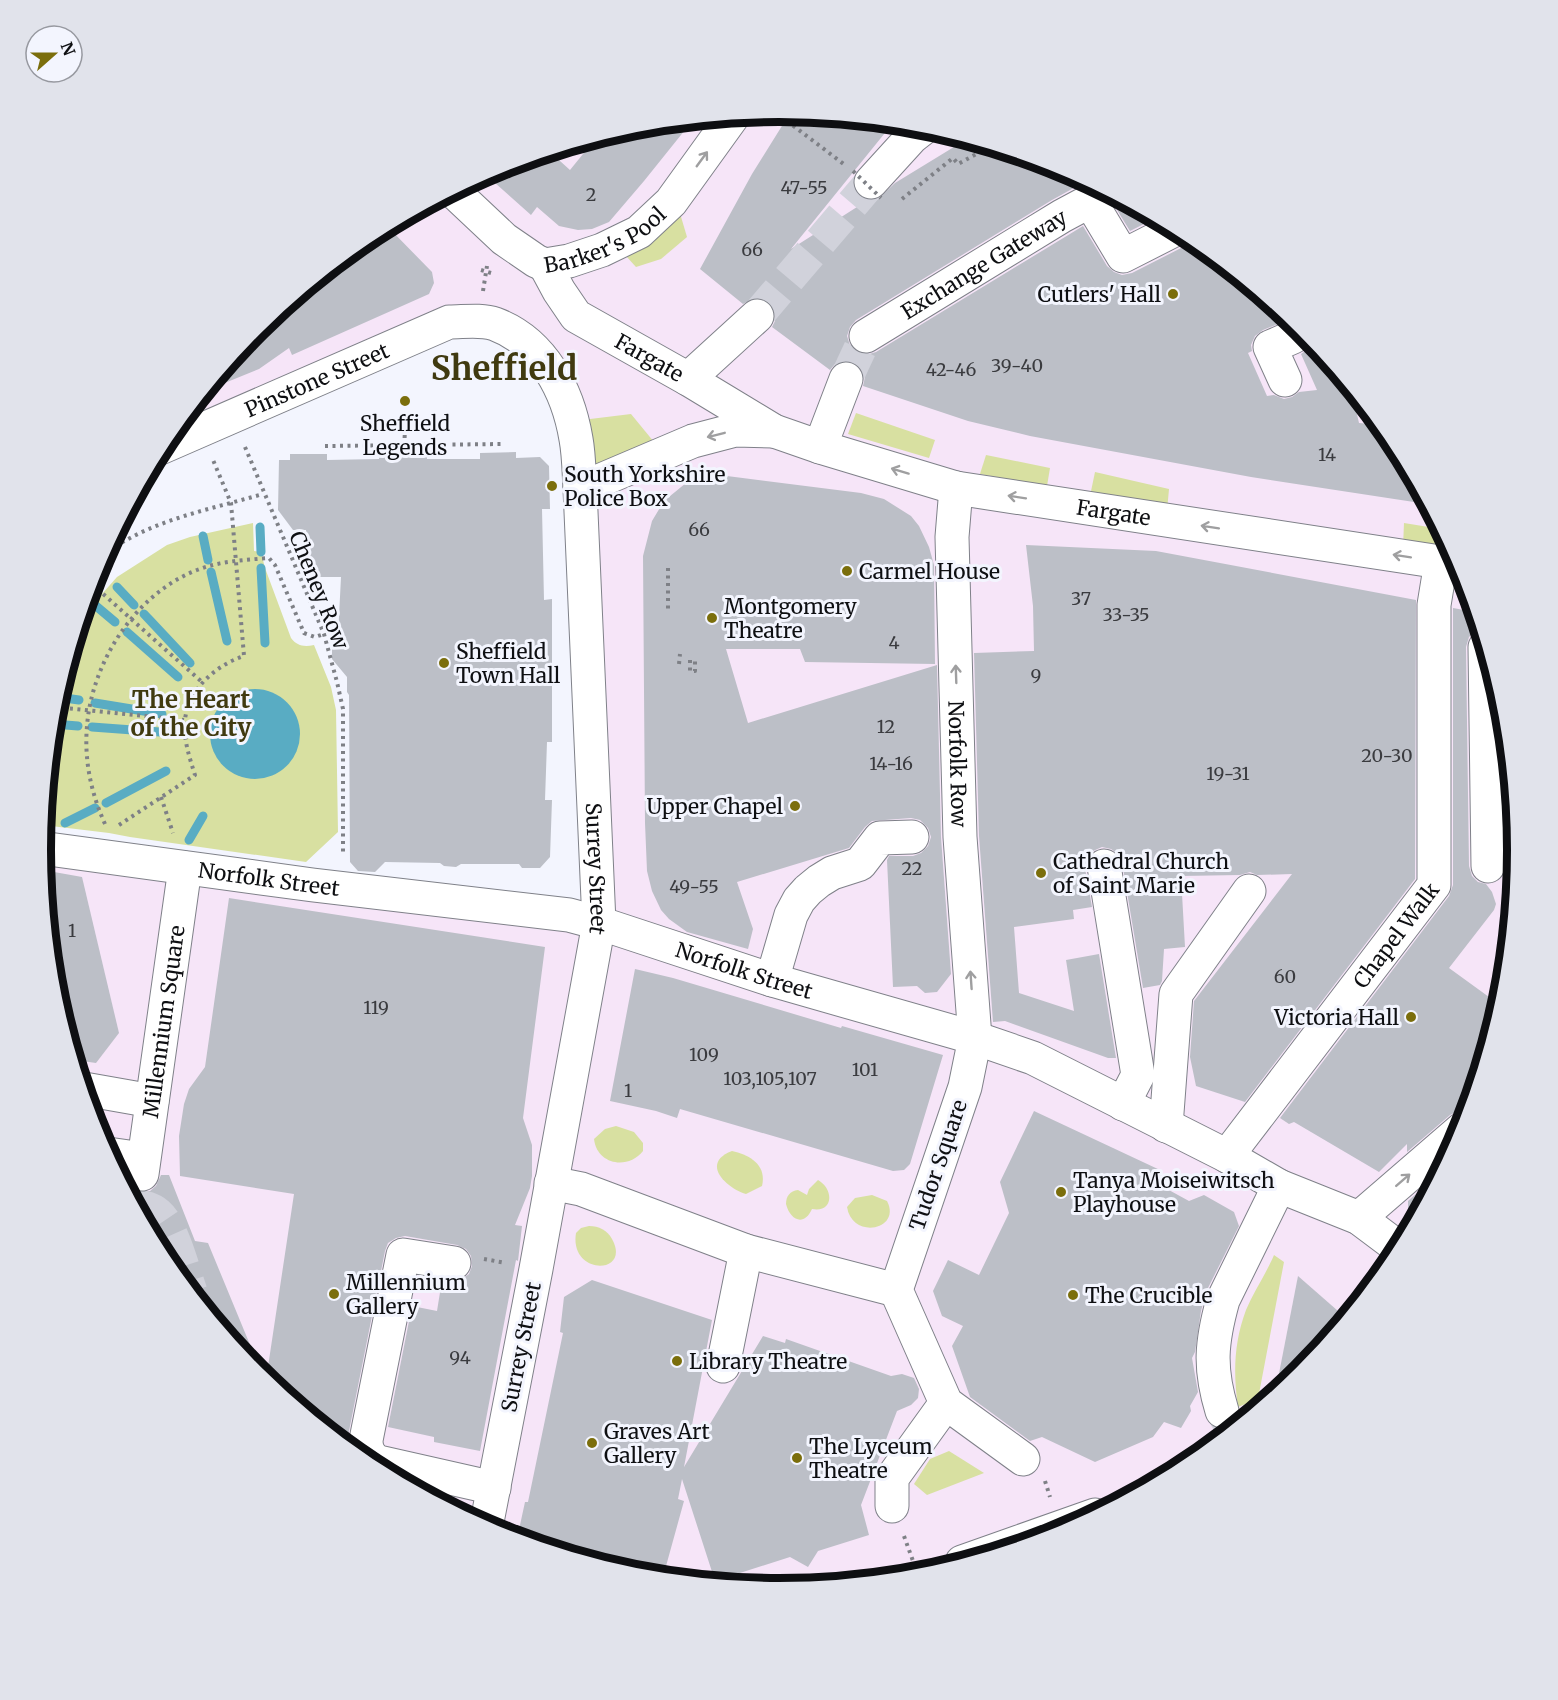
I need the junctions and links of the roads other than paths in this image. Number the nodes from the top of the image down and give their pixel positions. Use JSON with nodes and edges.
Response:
{"nodes":[{"id":1,"x":727,"y":124,"type":"edge"},
{"id":2,"x":915,"y":135,"type":"edge"},
{"id":3,"x":873,"y":188,"type":"tunnel mouth"},
{"id":4,"x":459,"y":196,"type":"edge"},
{"id":5,"x":1166,"y":234,"type":"edge"},
{"id":6,"x":545,"y":265,"type":"junction"},
{"id":7,"x":758,"y":316,"type":"tunnel mouth"},
{"id":8,"x":476,"y":321,"type":"joint"},
{"id":9,"x":866,"y":336,"type":"tunnel mouth"},
{"id":10,"x":1293,"y":337,"type":"dead end"},
{"id":11,"x":688,"y":379,"type":"junction"},
{"id":12,"x":846,"y":379,"type":"tunnel mouth"},
{"id":13,"x":1285,"y":380,"type":"dead end"},
{"id":14,"x":774,"y":431,"type":"junction"},
{"id":15,"x":178,"y":441,"type":"edge"},
{"id":16,"x":820,"y":447,"type":"junction"},
{"id":17,"x":956,"y":488,"type":"junction"},
{"id":18,"x":580,"y":489,"type":"junction"},
{"id":19,"x":1449,"y":564,"type":"edge"},
{"id":20,"x":1449,"y":565,"type":"edge"},
{"id":21,"x":1485,"y":676,"type":"edge"},
{"id":22,"x":912,"y":837,"type":"dead end"},
{"id":23,"x":51,"y":849,"type":"edge"},
{"id":24,"x":1104,"y":866,"type":"dead end"},
{"id":25,"x":1488,"y":866,"type":"dead end"},
{"id":26,"x":184,"y":868,"type":"junction"},
{"id":27,"x":1249,"y":891,"type":"dead end"},
{"id":28,"x":599,"y":923,"type":"junction"},
{"id":29,"x":772,"y":980,"type":"junction"},
{"id":30,"x":975,"y":1038,"type":"junction"},
{"id":31,"x":92,"y":1090,"type":"edge"},
{"id":32,"x":152,"y":1101,"type":"junction"},
{"id":33,"x":1123,"y":1104,"type":"junction"},
{"id":34,"x":1166,"y":1126,"type":"junction"},
{"id":35,"x":1445,"y":1143,"type":"edge"},
{"id":36,"x":1227,"y":1156,"type":"junction"},
{"id":37,"x":120,"y":1158,"type":"edge"},
{"id":38,"x":551,"y":1184,"type":"junction"},
{"id":39,"x":1279,"y":1186,"type":"junction"},
{"id":40,"x":1359,"y":1218,"type":"junction"},
{"id":41,"x":1391,"y":1242,"type":"edge"},
{"id":42,"x":746,"y":1251,"type":"junction"},
{"id":43,"x":454,"y":1263,"type":"road end"},
{"id":44,"x":896,"y":1290,"type":"junction"},
{"id":45,"x":723,"y":1365,"type":"dead end"},
{"id":46,"x":946,"y":1402,"type":"junction"},
{"id":47,"x":1222,"y":1410,"type":"tunnel mouth"},
{"id":48,"x":368,"y":1450,"type":"edge"},
{"id":49,"x":1023,"y":1459,"type":"road end"},
{"id":50,"x":390,"y":1465,"type":"edge"},
{"id":51,"x":494,"y":1488,"type":"junction"},
{"id":52,"x":892,"y":1506,"type":"road end"},
{"id":53,"x":488,"y":1517,"type":"edge"}],
"edges":[{"from":6,"to":1,"type":"street","name":"Barker's Pool","one_way":true},
{"from":2,"to":3,"type":"street"},
{"from":4,"to":6,"type":"street","name":"Barker's Pool"},
{"from":5,"to":9,"type":"street","name":"Exchange Gateway"},
{"from":6,"to":11,"type":"street","name":"Fargate"},
{"from":7,"to":11,"type":"street"},
{"from":8,"to":15,"type":"street","name":"Pinstone Street"},
{"from":8,"to":18,"type":"street","name":"Surrey Street"},
{"from":10,"to":13,"type":"street"},
{"from":11,"to":14,"type":"street","name":"Fargate"},
{"from":12,"to":16,"type":"street"},
{"from":14,"to":16,"type":"street","name":"Fargate"},
{"from":14,"to":18,"type":"street","name":"Fargate","one_way":true},
{"from":17,"to":16,"type":"street","name":"Fargate","one_way":true},
{"from":19,"to":17,"type":"street","name":"Fargate","one_way":true},
{"from":30,"to":17,"type":"street","name":"Norfolk Row","one_way":true},
{"from":18,"to":28,"type":"street","name":"Surrey Street"},
{"from":20,"to":36,"type":"street","name":"Chapel Walk"},
{"from":21,"to":25,"type":"street"},
{"from":22,"to":29,"type":"street"},
{"from":23,"to":26,"type":"street","name":"Norfolk Street"},
{"from":24,"to":33,"type":"street"},
{"from":26,"to":28,"type":"street","name":"Norfolk Street"},
{"from":26,"to":32,"type":"street","name":"Millennium Square"},
{"from":27,"to":34,"type":"street"},
{"from":28,"to":29,"type":"street","name":"Norfolk Street"},
{"from":28,"to":38,"type":"street","name":"Surrey Street"},
{"from":29,"to":30,"type":"street","name":"Norfolk Street"},
{"from":30,"to":33,"type":"street","name":"Norfolk Street"},
{"from":30,"to":44,"type":"street","name":"Tudor Square"},
{"from":31,"to":32,"type":"street"},
{"from":32,"to":37,"type":"street","name":"Millennium Square"},
{"from":33,"to":34,"type":"street","name":"Norfolk Street"},
{"from":34,"to":36,"type":"street","name":"Norfolk Street"},
{"from":40,"to":35,"type":"street","one_way":true},
{"from":36,"to":39,"type":"street","name":"Norfolk Street"},
{"from":38,"to":42,"type":"street"},
{"from":38,"to":51,"type":"street","name":"Surrey Street"},
{"from":39,"to":40,"type":"street","name":"Norfolk Street"},
{"from":39,"to":47,"type":"street"},
{"from":40,"to":41,"type":"street","name":"Norfolk Street"},
{"from":42,"to":44,"type":"street"},
{"from":42,"to":45,"type":"street"},
{"from":43,"to":48,"type":"street"},
{"from":44,"to":46,"type":"street"},
{"from":46,"to":49,"type":"street"},
{"from":46,"to":52,"type":"street"},
{"from":50,"to":51,"type":"street"},
{"from":51,"to":53,"type":"street","name":"Surrey Street"}]}
